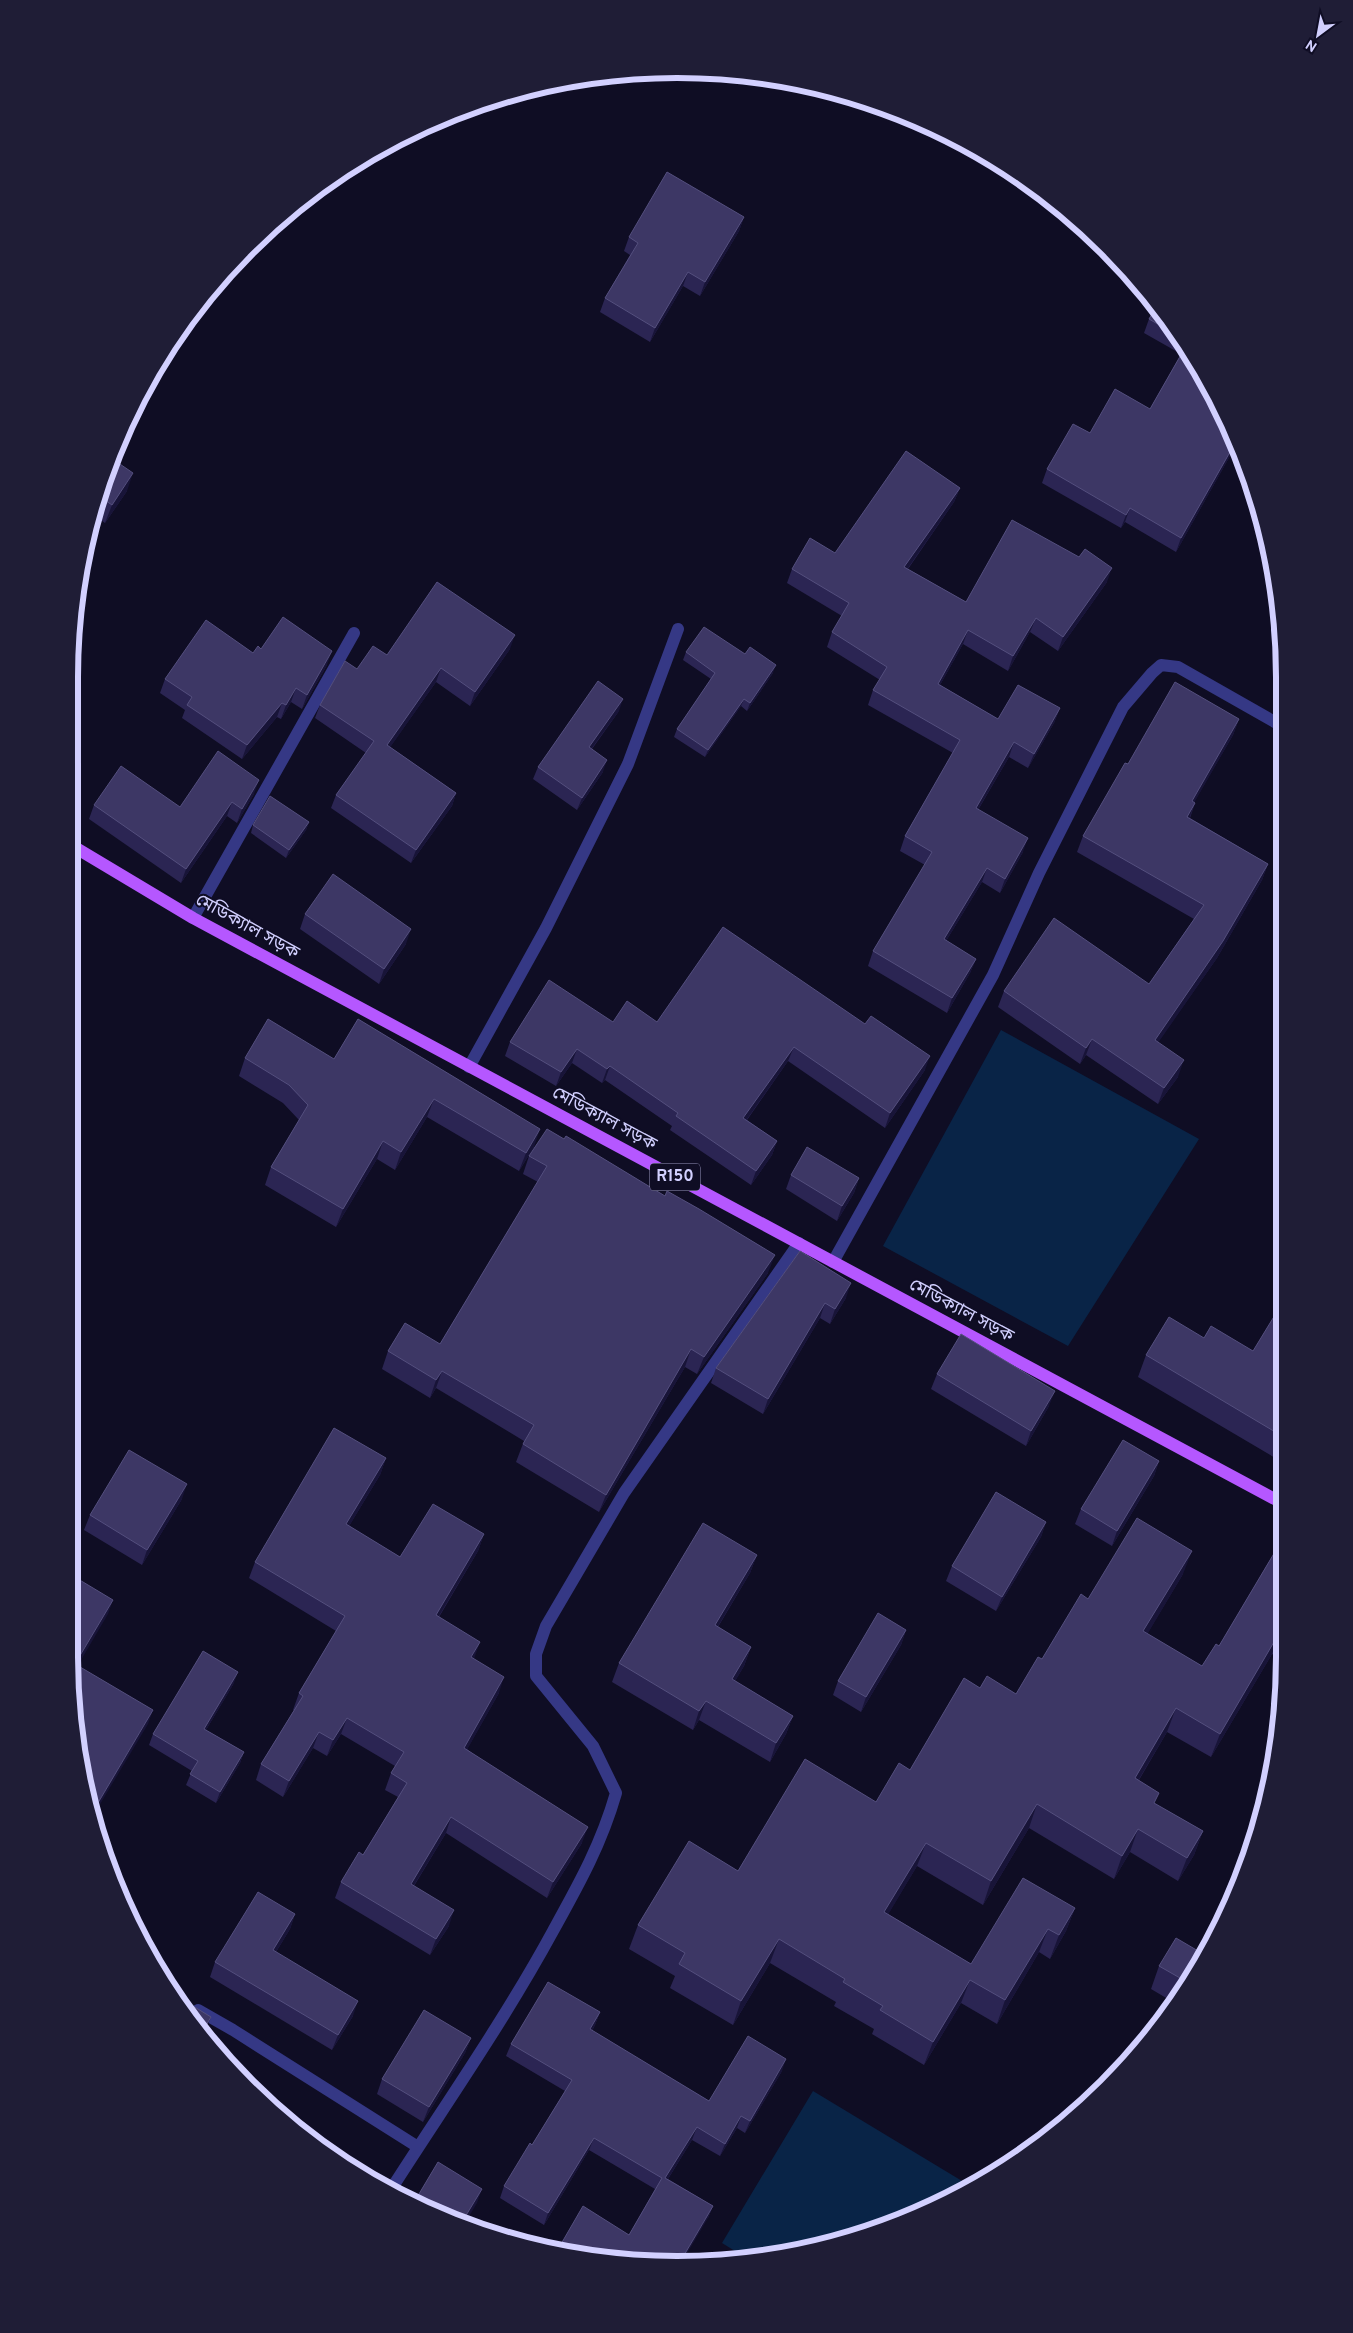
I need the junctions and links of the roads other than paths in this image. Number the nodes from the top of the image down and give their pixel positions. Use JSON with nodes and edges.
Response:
{"nodes":[{"id":1,"x":678,"y":629,"type":"dead end"},
{"id":2,"x":354,"y":633,"type":"dead end"},
{"id":3,"x":1276,"y":723,"type":"edge"},
{"id":4,"x":78,"y":849,"type":"edge"},
{"id":5,"x":193,"y":918,"type":"junction"},
{"id":6,"x":469,"y":1067,"type":"junction"},
{"id":7,"x":799,"y":1243,"type":"junction"},
{"id":8,"x":833,"y":1262,"type":"junction"},
{"id":9,"x":1276,"y":1500,"type":"edge"},
{"id":10,"x":190,"y":2006,"type":"edge"},
{"id":11,"x":418,"y":2147,"type":"junction"},
{"id":12,"x":394,"y":2184,"type":"edge"}],
"edges":[{"from":1,"to":6,"type":"street"},
{"from":2,"to":5,"type":"street"},
{"from":3,"to":8,"type":"street"},
{"from":4,"to":5,"type":"main road","name":"মেডিক্যাল সড়ক","number":"R150"},
{"from":5,"to":6,"type":"main road","name":"মেডিক্যাল সড়ক","number":"R150"},
{"from":6,"to":7,"type":"main road","name":"মেডিক্যাল সড়ক","number":"R150"},
{"from":7,"to":8,"type":"main road","name":"মেডিক্যাল সড়ক","number":"R150"},
{"from":7,"to":11,"type":"street"},
{"from":8,"to":9,"type":"main road","name":"মেডিক্যাল সড়ক","number":"R150"},
{"from":10,"to":11,"type":"street"},
{"from":11,"to":12,"type":"street"}]}
